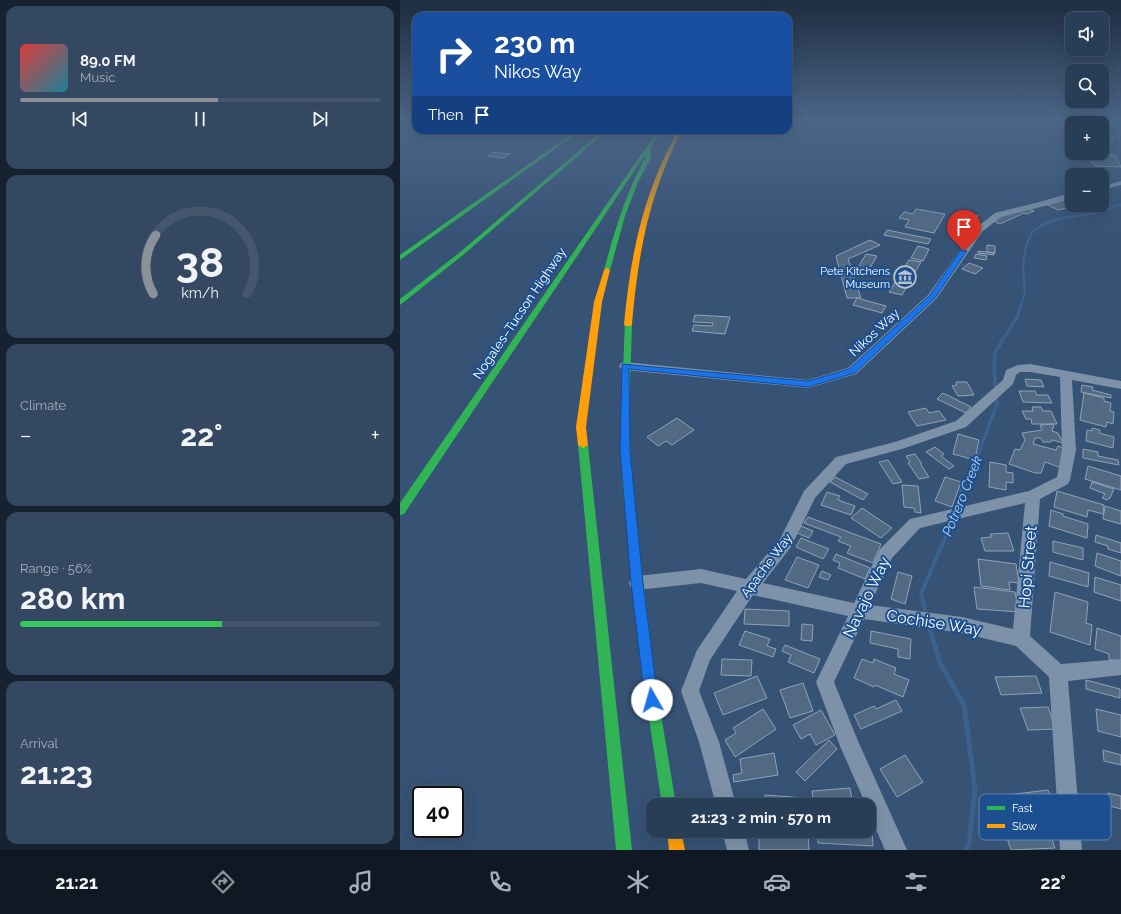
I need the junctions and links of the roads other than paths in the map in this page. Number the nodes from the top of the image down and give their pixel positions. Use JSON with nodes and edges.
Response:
{"nodes":[{"id":1,"x":538,"y":160,"type":"edge"},
{"id":2,"x":571,"y":160,"type":"edge"},
{"id":3,"x":639,"y":160,"type":"edge"},
{"id":4,"x":647,"y":160,"type":"edge"},
{"id":5,"x":665,"y":160,"type":"edge"},
{"id":6,"x":1121,"y":183,"type":"edge"},
{"id":7,"x":1109,"y":186,"type":"edge"},
{"id":8,"x":1065,"y":198,"type":"edge"},
{"id":9,"x":461,"y":254,"type":"junction"},
{"id":10,"x":400,"y":258,"type":"edge"},
{"id":11,"x":400,"y":302,"type":"edge"},
{"id":12,"x":400,"y":310,"type":"edge"},
{"id":13,"x":625,"y":366,"type":"junction"},
{"id":14,"x":1066,"y":376,"type":"junction"},
{"id":15,"x":1121,"y":385,"type":"edge"},
{"id":16,"x":1033,"y":496,"type":"junction"},
{"id":17,"x":400,"y":511,"type":"edge"},
{"id":18,"x":637,"y":583,"type":"junction"},
{"id":19,"x":750,"y":586,"type":"junction"},
{"id":20,"x":859,"y":611,"type":"junction"},
{"id":21,"x":1021,"y":639,"type":"junction"},
{"id":22,"x":1121,"y":667,"type":"edge"},
{"id":23,"x":1058,"y":673,"type":"junction"},
{"id":24,"x":1068,"y":794,"type":"edge"},
{"id":25,"x":668,"y":798,"type":"edge"},
{"id":26,"x":724,"y":798,"type":"edge"},
{"id":27,"x":675,"y":838,"type":"edge"},
{"id":28,"x":735,"y":838,"type":"edge"},
{"id":29,"x":1071,"y":840,"type":"edge"},
{"id":30,"x":624,"y":850,"type":"edge"},
{"id":31,"x":678,"y":850,"type":"edge"},
{"id":32,"x":738,"y":850,"type":"edge"},
{"id":33,"x":896,"y":850,"type":"edge"},
{"id":34,"x":1072,"y":850,"type":"edge"}],
"edges":[{"from":1,"to":10,"type":"main road"},
{"from":2,"to":9,"type":"main road"},
{"from":3,"to":17,"type":"main road","name":"Nogales–Tucson Highway"},
{"from":4,"to":30,"type":"main road"},
{"from":5,"to":13,"type":"main road"},
{"from":6,"to":7,"type":"street"},
{"from":8,"to":13,"type":"street","name":"Nikos Way"},
{"from":9,"to":11,"type":"main road"},
{"from":9,"to":12,"type":"main road"},
{"from":13,"to":18,"type":"main road"},
{"from":14,"to":15,"type":"street","name":"Apache Way"},
{"from":14,"to":16,"type":"street","name":"Navajo Way"},
{"from":14,"to":19,"type":"street","name":"Apache Way"},
{"from":16,"to":20,"type":"street","name":"Navajo Way"},
{"from":16,"to":21,"type":"street","name":"Hopi Street"},
{"from":18,"to":19,"type":"street","name":"Cochise Way"},
{"from":18,"to":25,"type":"main road"},
{"from":19,"to":20,"type":"street","name":"Cochise Way"},
{"from":19,"to":26,"type":"street","name":"Apache Way"},
{"from":20,"to":21,"type":"street","name":"Cochise Way"},
{"from":20,"to":33,"type":"street","name":"Navajo Way"},
{"from":21,"to":23,"type":"street","name":"Cochise Way"},
{"from":22,"to":23,"type":"street"},
{"from":23,"to":24,"type":"street"},
{"from":27,"to":31,"type":"main road"},
{"from":28,"to":32,"type":"street"},
{"from":29,"to":34,"type":"street"}]}
